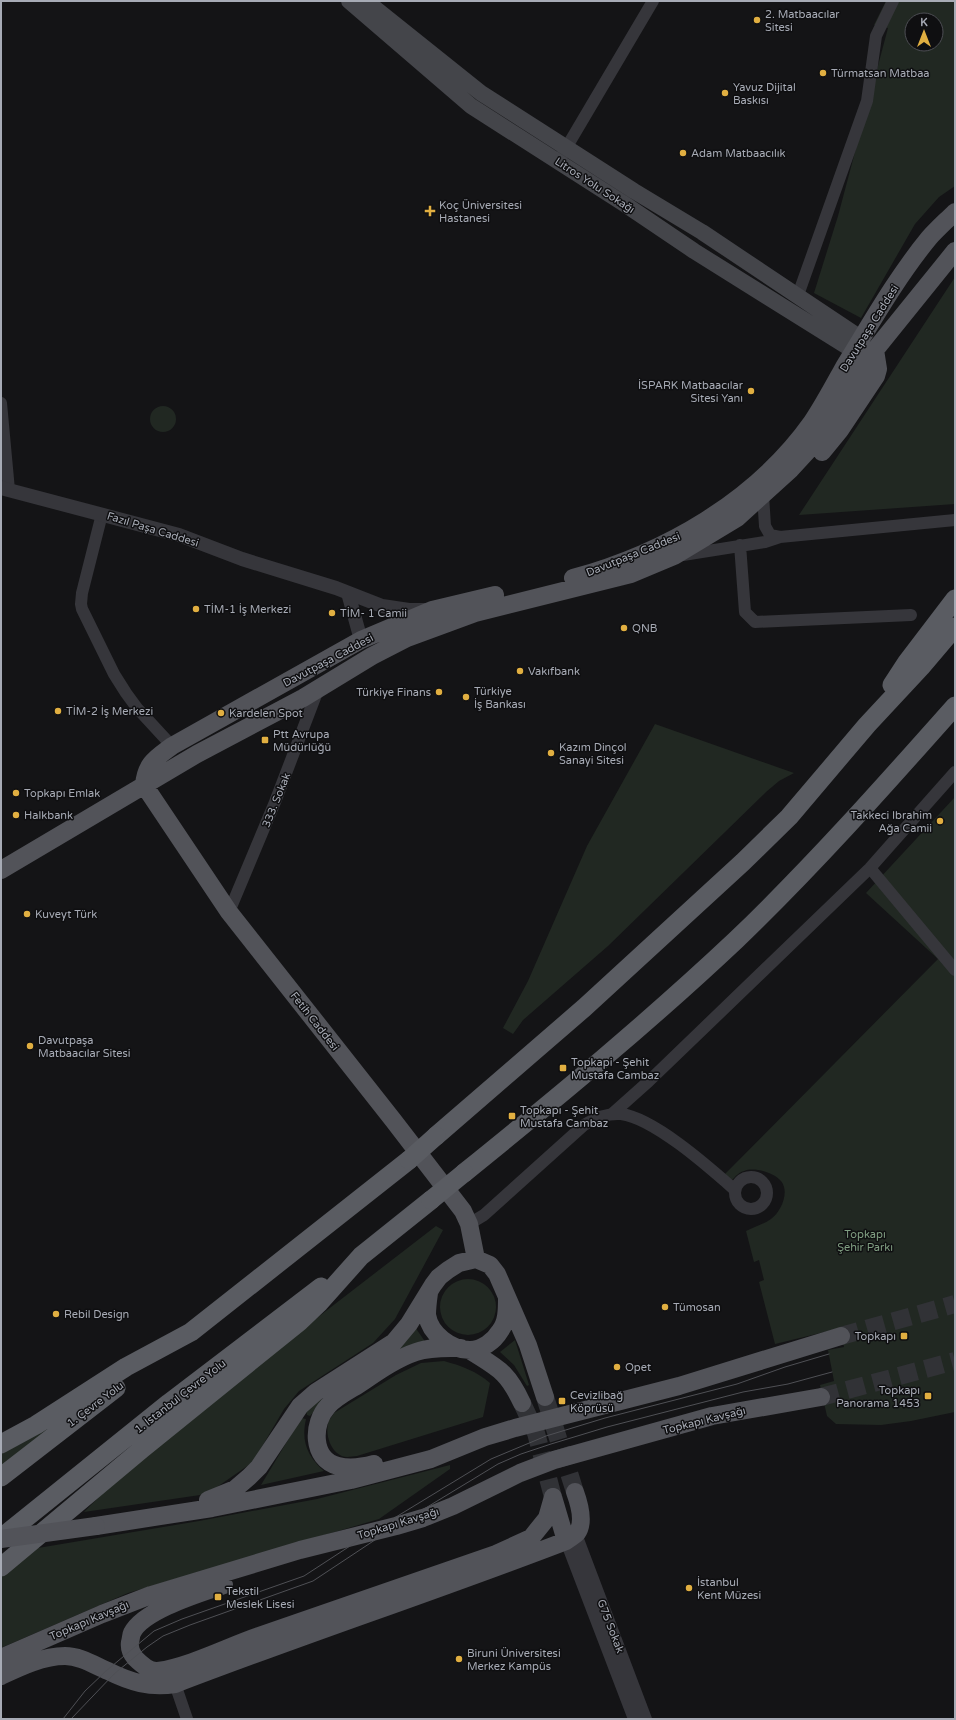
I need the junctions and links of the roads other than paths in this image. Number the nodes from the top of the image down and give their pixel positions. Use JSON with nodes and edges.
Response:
{"nodes":[{"id":1,"x":349,"y":1,"type":"edge"},
{"id":2,"x":366,"y":1,"type":"edge"},
{"id":3,"x":653,"y":1,"type":"edge"},
{"id":4,"x":893,"y":1,"type":"edge"},
{"id":5,"x":566,"y":148,"type":"junction"},
{"id":6,"x":557,"y":162,"type":"junction"},
{"id":7,"x":955,"y":212,"type":"edge"},
{"id":8,"x":955,"y":251,"type":"edge"},
{"id":9,"x":798,"y":295,"type":"junction"},
{"id":10,"x":865,"y":351,"type":"junction"},
{"id":11,"x":1,"y":403,"type":"edge"},
{"id":12,"x":5,"y":489,"type":"edge"},
{"id":13,"x":763,"y":495,"type":"junction"},
{"id":14,"x":102,"y":514,"type":"junction"},
{"id":15,"x":955,"y":520,"type":"edge"},
{"id":16,"x":780,"y":537,"type":"junction"},
{"id":17,"x":740,"y":545,"type":"junction"},
{"id":18,"x":674,"y":556,"type":"junction"},
{"id":19,"x":348,"y":593,"type":"junction"},
{"id":20,"x":955,"y":599,"type":"edge"},
{"id":21,"x":432,"y":610,"type":"junction"},
{"id":22,"x":911,"y":615,"type":"dead end"},
{"id":23,"x":955,"y":626,"type":"edge"},
{"id":24,"x":361,"y":640,"type":"junction"},
{"id":25,"x":320,"y":687,"type":"junction"},
{"id":26,"x":955,"y":706,"type":"edge"},
{"id":27,"x":867,"y":725,"type":"junction"},
{"id":28,"x":243,"y":730,"type":"junction"},
{"id":29,"x":172,"y":746,"type":"junction"},
{"id":30,"x":955,"y":772,"type":"edge"},
{"id":31,"x":144,"y":785,"type":"junction"},
{"id":32,"x":870,"y":868,"type":"junction"},
{"id":33,"x":1,"y":870,"type":"edge"},
{"id":34,"x":229,"y":912,"type":"junction"},
{"id":35,"x":955,"y":970,"type":"edge"},
{"id":36,"x":612,"y":1114,"type":"junction"},
{"id":37,"x":735,"y":1190,"type":"dead end"},
{"id":38,"x":469,"y":1224,"type":"junction"},
{"id":39,"x":361,"y":1256,"type":"junction"},
{"id":40,"x":476,"y":1259,"type":"junction"},
{"id":41,"x":430,"y":1292,"type":"junction"},
{"id":42,"x":507,"y":1294,"type":"junction"},
{"id":43,"x":191,"y":1332,"type":"junction"},
{"id":44,"x":841,"y":1336,"type":"tunnel mouth"},
{"id":45,"x":465,"y":1349,"type":"junction"},
{"id":46,"x":821,"y":1396,"type":"tunnel mouth"},
{"id":47,"x":545,"y":1397,"type":"tunnel mouth"},
{"id":48,"x":522,"y":1403,"type":"tunnel mouth"},
{"id":49,"x":470,"y":1443,"type":"junction"},
{"id":50,"x":1,"y":1444,"type":"edge"},
{"id":51,"x":1,"y":1477,"type":"edge"},
{"id":52,"x":574,"y":1492,"type":"tunnel mouth"},
{"id":53,"x":157,"y":1517,"type":"junction"},
{"id":54,"x":571,"y":1537,"type":"junction"},
{"id":55,"x":348,"y":1538,"type":"junction"},
{"id":56,"x":1,"y":1539,"type":"edge"},
{"id":57,"x":1,"y":1567,"type":"edge"},
{"id":58,"x":1,"y":1658,"type":"edge"},
{"id":59,"x":1,"y":1676,"type":"edge"},
{"id":60,"x":175,"y":1684,"type":"junction"},
{"id":61,"x":187,"y":1719,"type":"edge"},
{"id":62,"x":634,"y":1719,"type":"edge"},
{"id":63,"x":646,"y":1719,"type":"edge"}],
"edges":[{"from":1,"to":6,"type":"main road","name":"Litros Yolu Sokağı"},
{"from":2,"to":5,"type":"main road","name":"Litros Yolu Sokağı"},
{"from":3,"to":5,"type":"street"},
{"from":4,"to":9,"type":"street"},
{"from":5,"to":6,"type":"street"},
{"from":5,"to":9,"type":"main road","name":"Litros Yolu Sokağı"},
{"from":6,"to":10,"type":"main road","name":"Litros Yolu Sokağı"},
{"from":7,"to":10,"type":"main road","name":"Davutpaşa Caddesi"},
{"from":8,"to":10,"type":"main road","name":"Davutpaşa Caddesi"},
{"from":9,"to":10,"type":"main road","name":"Litros Yolu Sokağı"},
{"from":10,"to":13,"type":"main road","name":"Davutpaşa Caddesi"},
{"from":10,"to":21,"type":"main road","name":"Davutpaşa Caddesi"},
{"from":11,"to":12,"type":"street"},
{"from":12,"to":14,"type":"street","name":"Fazıl Paşa Caddesi"},
{"from":13,"to":16,"type":"street"},
{"from":13,"to":18,"type":"main road","name":"Davutpaşa Caddesi"},
{"from":14,"to":19,"type":"street","name":"Fazıl Paşa Caddesi"},
{"from":14,"to":29,"type":"street"},
{"from":15,"to":16,"type":"street"},
{"from":16,"to":17,"type":"street"},
{"from":17,"to":18,"type":"street"},
{"from":17,"to":22,"type":"street"},
{"from":18,"to":25,"type":"main road","name":"Davutpaşa Caddesi"},
{"from":19,"to":21,"type":"street","name":"Fazıl Paşa Caddesi"},
{"from":19,"to":24,"type":"street"},
{"from":20,"to":27,"type":"highway"},
{"from":21,"to":24,"type":"main road","name":"Davutpaşa Caddesi"},
{"from":23,"to":27,"type":"highway"},
{"from":24,"to":28,"type":"main road"},
{"from":24,"to":29,"type":"main road","name":"Davutpaşa Caddesi"},
{"from":25,"to":28,"type":"main road","name":"Davutpaşa Caddesi"},
{"from":25,"to":34,"type":"street","name":"333. Sokak"},
{"from":26,"to":39,"type":"highway","bridge":true},
{"from":27,"to":43,"type":"highway","bridge":true},
{"from":28,"to":31,"type":"main road","name":"Davutpaşa Caddesi"},
{"from":29,"to":31,"type":"main road","name":"Davutpaşa Caddesi"},
{"from":30,"to":32,"type":"street"},
{"from":31,"to":33,"type":"main road","name":"Davutpaşa Caddesi"},
{"from":31,"to":34,"type":"main road","name":"Fetih Caddesi"},
{"from":32,"to":35,"type":"street"},
{"from":32,"to":36,"type":"street"},
{"from":34,"to":38,"type":"main road","name":"Fetih Caddesi"},
{"from":36,"to":37,"type":"street"},
{"from":36,"to":38,"type":"street"},
{"from":38,"to":40,"type":"main road","name":"Fetih Caddesi"},
{"from":39,"to":56,"type":"highway","name":"1. İstanbul Çevre Yolu"},
{"from":39,"to":57,"type":"highway"},
{"from":40,"to":41,"type":"main road"},
{"from":40,"to":42,"type":"main road"},
{"from":41,"to":45,"type":"main road"},
{"from":41,"to":53,"type":"main road"},
{"from":42,"to":45,"type":"main road"},
{"from":42,"to":47,"type":"main road"},
{"from":43,"to":50,"type":"highway"},
{"from":43,"to":51,"type":"highway","name":"1. Çevre Yolu"},
{"from":44,"to":49,"type":"main road"},
{"from":45,"to":48,"type":"main road"},
{"from":45,"to":49,"type":"main road"},
{"from":46,"to":55,"type":"main road","name":"Topkapı Kavşağı"},
{"from":49,"to":53,"type":"main road"},
{"from":52,"to":54,"type":"main road"},
{"from":53,"to":56,"type":"main road","bridge":true},
{"from":54,"to":55,"type":"main road"},
{"from":54,"to":60,"type":"main road"},
{"from":54,"to":62,"type":"street","name":"G75 Sokak"},
{"from":54,"to":63,"type":"street","name":"G75 Sokak"},
{"from":55,"to":58,"type":"main road","name":"Topkapı Kavşağı"},
{"from":59,"to":60,"type":"main road"},
{"from":60,"to":61,"type":"street"}]}
